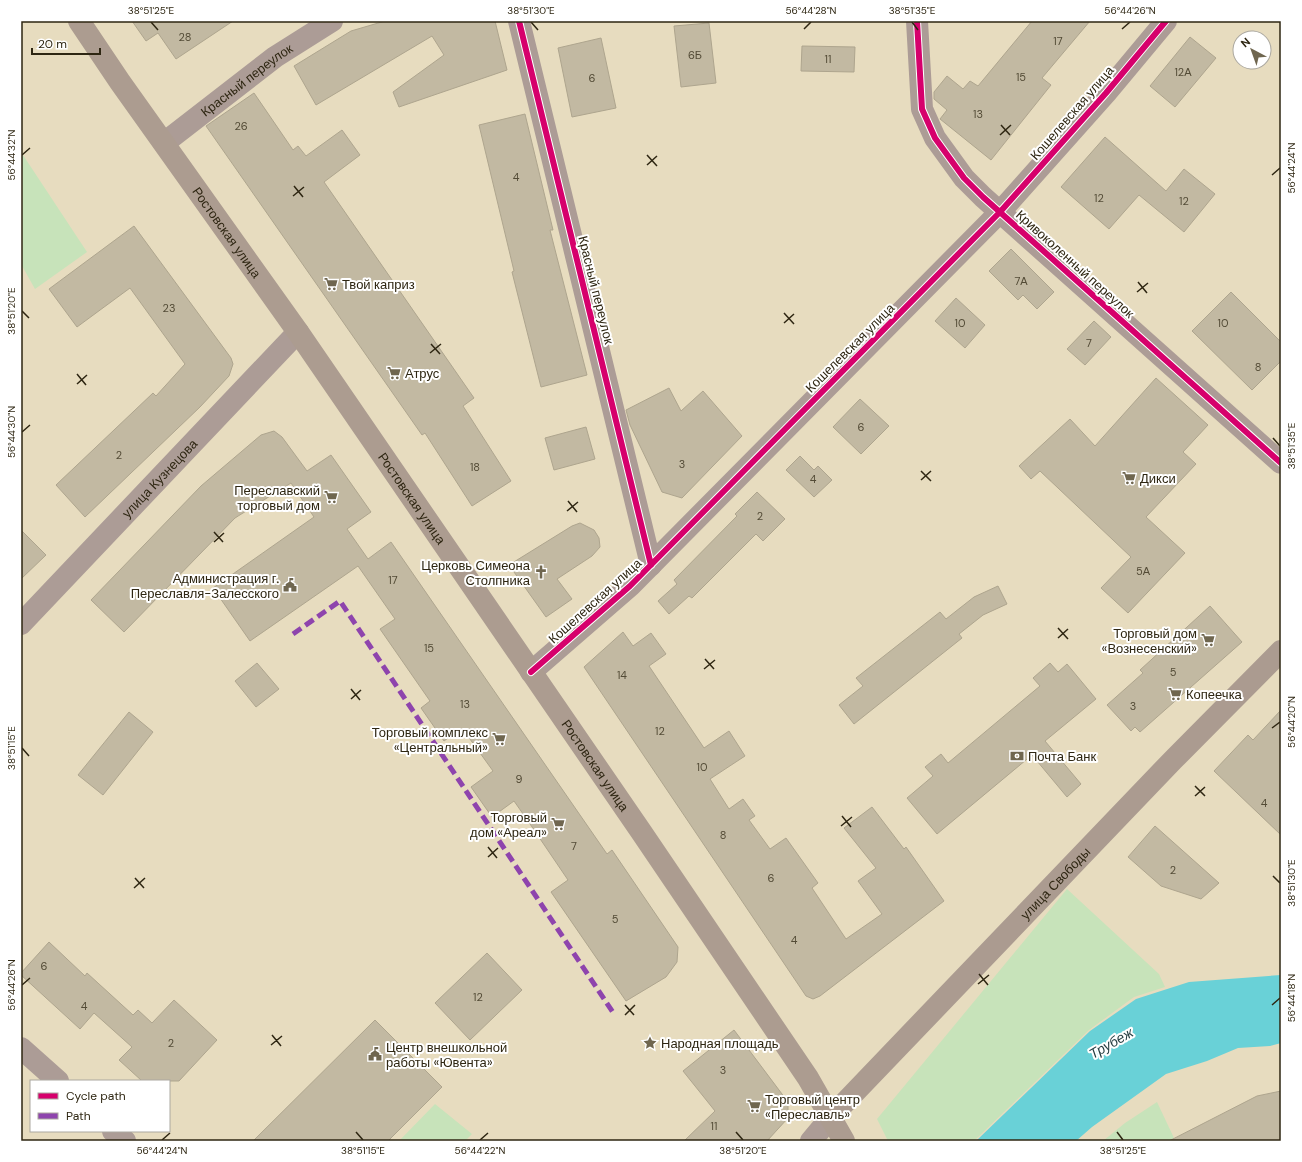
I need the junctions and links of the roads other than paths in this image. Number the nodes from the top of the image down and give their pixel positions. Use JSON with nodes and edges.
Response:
{"nodes":[{"id":1,"x":79,"y":21,"type":"edge"},
{"id":2,"x":332,"y":21,"type":"edge"},
{"id":3,"x":519,"y":21,"type":"edge"},
{"id":4,"x":917,"y":21,"type":"edge"},
{"id":5,"x":1166,"y":21,"type":"edge"},
{"id":6,"x":164,"y":143,"type":"junction"},
{"id":7,"x":1000,"y":212,"type":"junction"},
{"id":8,"x":298,"y":332,"type":"junction"},
{"id":9,"x":1281,"y":463,"type":"edge"},
{"id":10,"x":651,"y":564,"type":"junction"},
{"id":11,"x":21,"y":624,"type":"edge"},
{"id":12,"x":1281,"y":651,"type":"edge"},
{"id":13,"x":531,"y":672,"type":"junction"},
{"id":14,"x":21,"y":1048,"type":"edge"},
{"id":15,"x":57,"y":1080,"type":"edge"},
{"id":16,"x":830,"y":1117,"type":"junction"},
{"id":17,"x":115,"y":1132,"type":"edge"},
{"id":18,"x":125,"y":1141,"type":"edge"},
{"id":19,"x":811,"y":1141,"type":"edge"},
{"id":20,"x":844,"y":1141,"type":"edge"}],
"edges":[{"from":1,"to":6,"type":"main road","name":"Ростовская улица"},
{"from":2,"to":6,"type":"street","name":"Красный переулок"},
{"from":3,"to":10,"type":"street","name":"Красный переулок"},
{"from":4,"to":7,"type":"street","name":"Кривоколенный переулок"},
{"from":5,"to":7,"type":"street","name":"Кошелевская улица"},
{"from":6,"to":8,"type":"main road","name":"Ростовская улица"},
{"from":7,"to":9,"type":"street","name":"Кривоколенный переулок"},
{"from":7,"to":10,"type":"street","name":"Кошелевская улица"},
{"from":8,"to":11,"type":"street","name":"улица Кузнецова"},
{"from":8,"to":13,"type":"main road","name":"Ростовская улица"},
{"from":10,"to":13,"type":"street","name":"Кошелевская улица"},
{"from":12,"to":16,"type":"main road","name":"улица Свободы"},
{"from":13,"to":16,"type":"main road","name":"Ростовская улица"},
{"from":14,"to":15,"type":"street"},
{"from":16,"to":19,"type":"street"},
{"from":16,"to":20,"type":"main road","name":"Ростовская улица"},
{"from":17,"to":18,"type":"street"}]}
